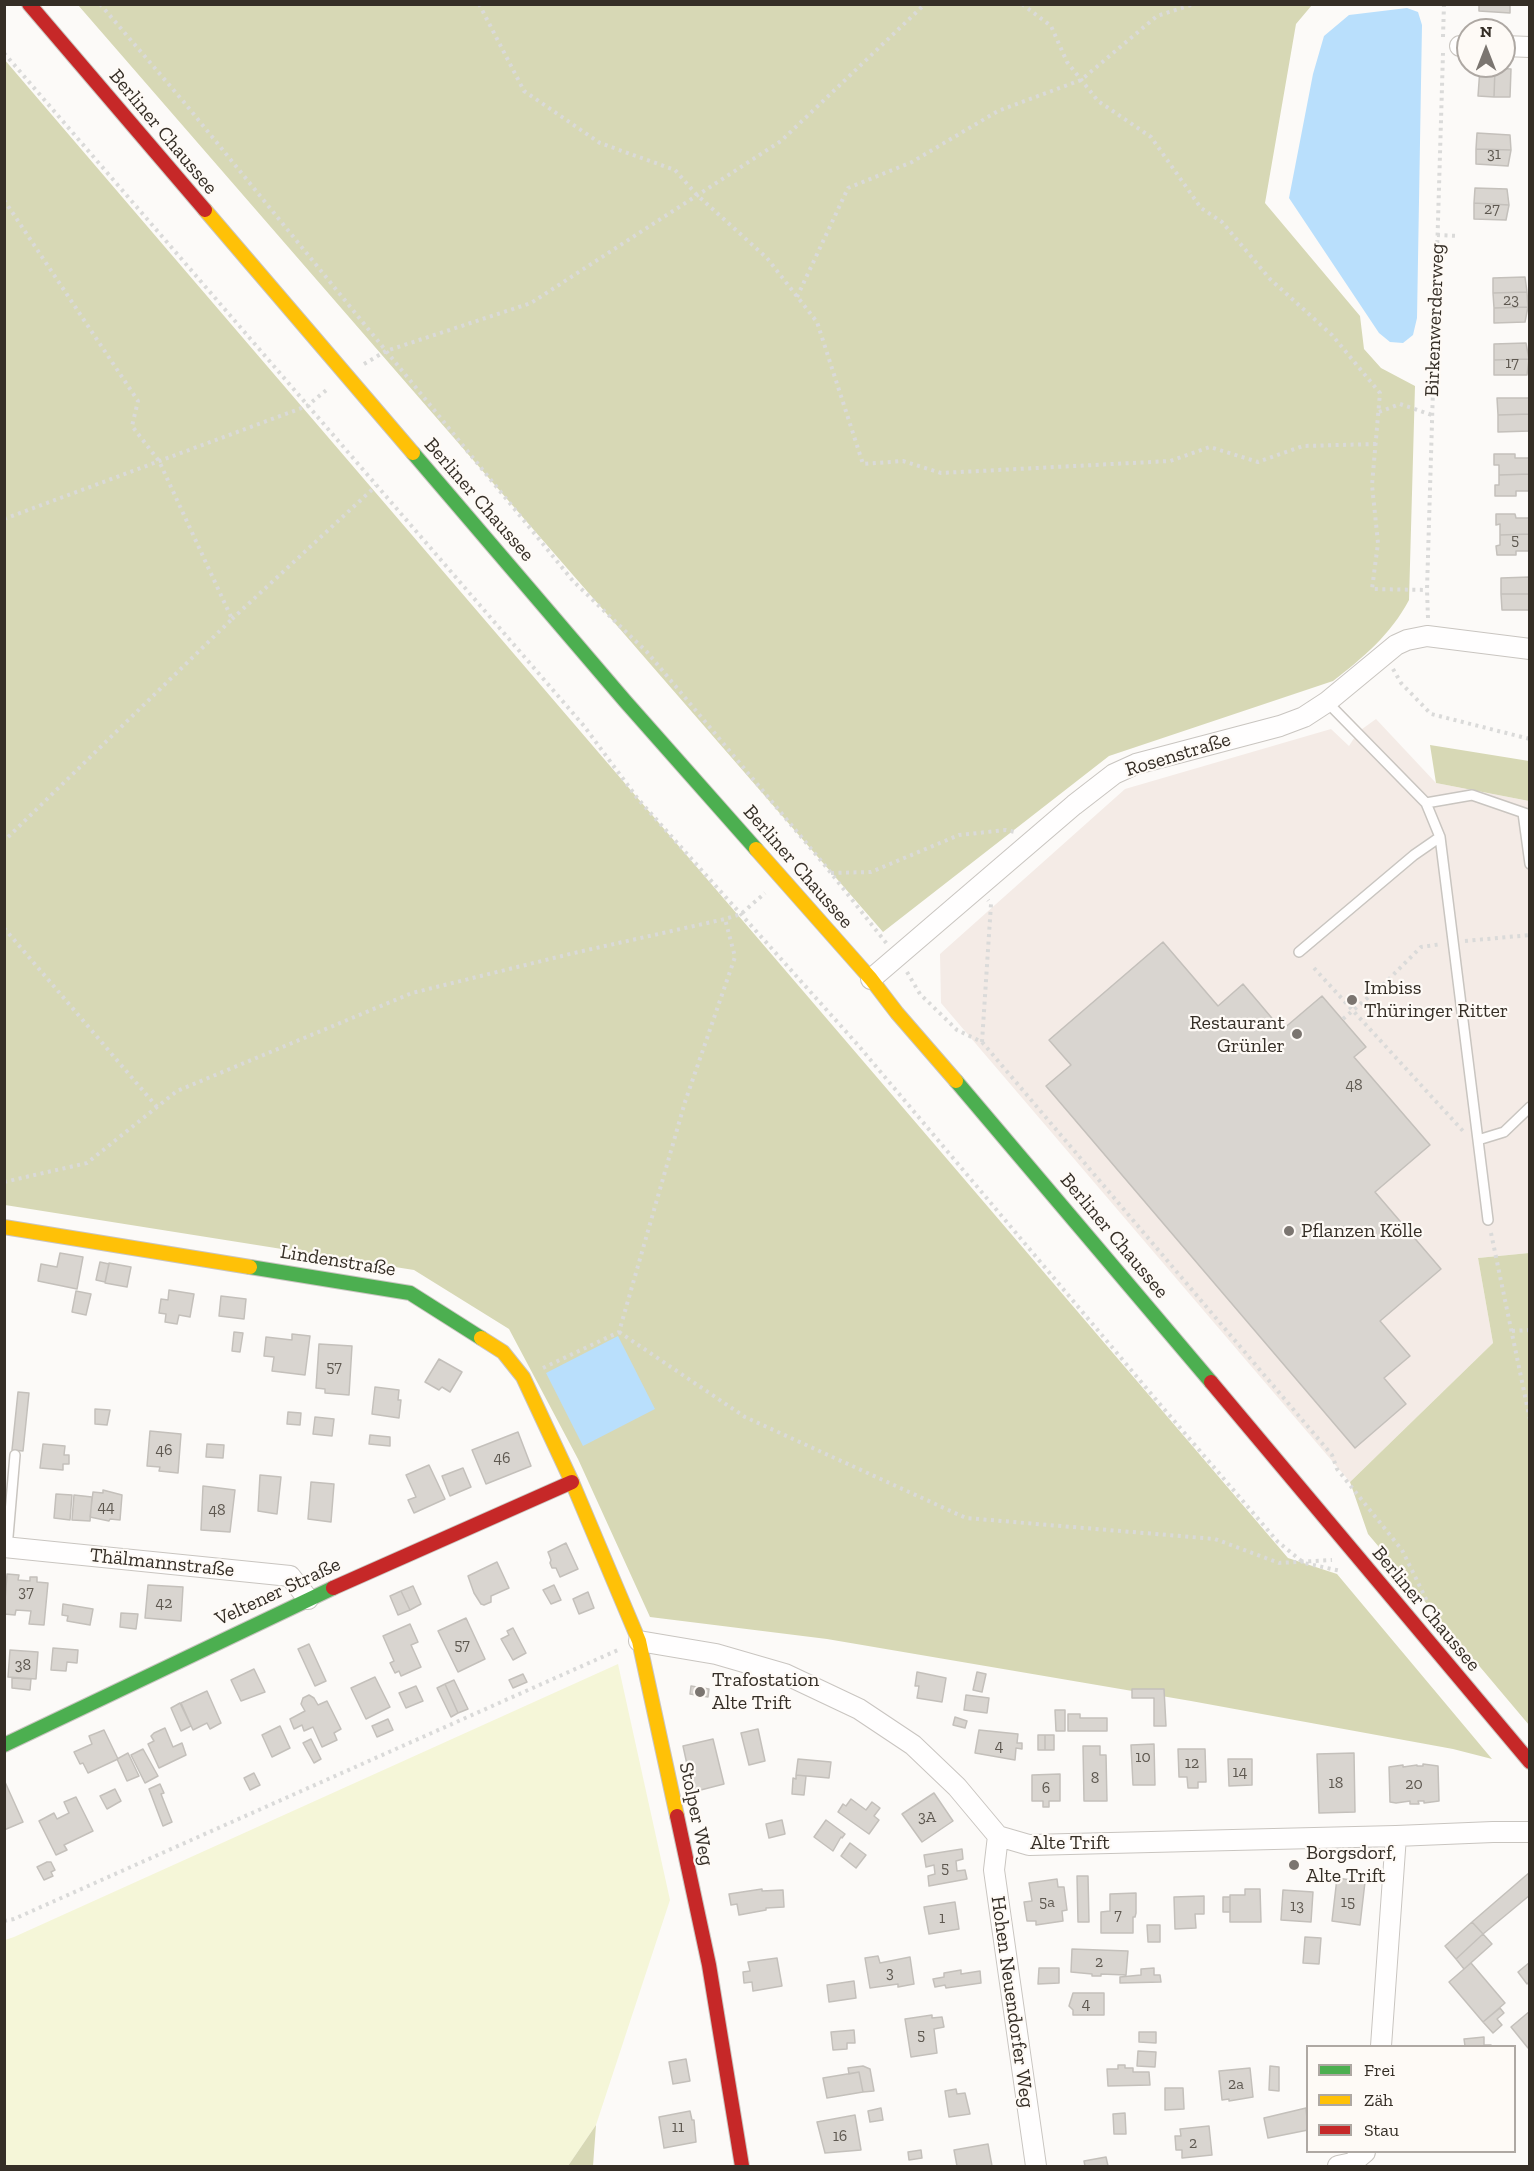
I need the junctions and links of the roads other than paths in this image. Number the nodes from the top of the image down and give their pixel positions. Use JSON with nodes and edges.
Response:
{"nodes":[{"id":1,"x":29,"y":4,"type":"edge"},
{"id":2,"x":1530,"y":649,"type":"edge"},
{"id":3,"x":1327,"y":702,"type":"junction"},
{"id":4,"x":1426,"y":804,"type":"junction"},
{"id":5,"x":1526,"y":814,"type":"edge"},
{"id":6,"x":1440,"y":837,"type":"junction"},
{"id":7,"x":1530,"y":864,"type":"edge"},
{"id":8,"x":1299,"y":952,"type":"dead end"},
{"id":9,"x":870,"y":979,"type":"junction"},
{"id":10,"x":1530,"y":1107,"type":"edge"},
{"id":11,"x":1478,"y":1144,"type":"junction"},
{"id":12,"x":1488,"y":1220,"type":"road end"},
{"id":13,"x":4,"y":1227,"type":"edge"},
{"id":14,"x":15,"y":1455,"type":"dead end"},
{"id":15,"x":572,"y":1482,"type":"junction"},
{"id":16,"x":6,"y":1548,"type":"edge"},
{"id":17,"x":308,"y":1599,"type":"junction"},
{"id":18,"x":639,"y":1641,"type":"junction"},
{"id":19,"x":4,"y":1745,"type":"edge"},
{"id":20,"x":1530,"y":1762,"type":"edge"},
{"id":21,"x":1530,"y":1832,"type":"edge"},
{"id":22,"x":998,"y":1836,"type":"junction"},
{"id":23,"x":1396,"y":1836,"type":"junction"},
{"id":24,"x":1381,"y":2045,"type":"edge"},
{"id":25,"x":1363,"y":2153,"type":"edge"},
{"id":26,"x":742,"y":2166,"type":"edge"},
{"id":27,"x":1036,"y":2166,"type":"edge"},
{"id":28,"x":1338,"y":2166,"type":"edge"}],
"edges":[{"from":1,"to":9,"type":"main road","name":"Berliner Chaussee"},
{"from":2,"to":3,"type":"street","name":"Rosenstraße"},
{"from":3,"to":4,"type":"lane"},
{"from":3,"to":9,"type":"street","name":"Rosenstraße"},
{"from":4,"to":5,"type":"lane"},
{"from":4,"to":6,"type":"lane"},
{"from":5,"to":7,"type":"lane"},
{"from":6,"to":8,"type":"lane"},
{"from":6,"to":11,"type":"lane"},
{"from":9,"to":20,"type":"main road","name":"Berliner Chaussee"},
{"from":10,"to":11,"type":"lane"},
{"from":11,"to":12,"type":"lane"},
{"from":13,"to":15,"type":"main road","name":"Lindenstraße"},
{"from":14,"to":16,"type":"lane"},
{"from":15,"to":17,"type":"main road","name":"Veltener Straße"},
{"from":15,"to":18,"type":"main road","name":"Stolper Weg"},
{"from":16,"to":17,"type":"street","name":"Thälmannstraße"},
{"from":17,"to":19,"type":"main road","name":"Veltener Straße"},
{"from":18,"to":22,"type":"street"},
{"from":18,"to":26,"type":"main road","name":"Stolper Weg"},
{"from":21,"to":23,"type":"street","name":"Alte Trift"},
{"from":22,"to":23,"type":"street","name":"Alte Trift"},
{"from":22,"to":27,"type":"street","name":"Hohen Neuendorfer Weg"},
{"from":23,"to":24,"type":"street"},
{"from":25,"to":28,"type":"street"}]}
